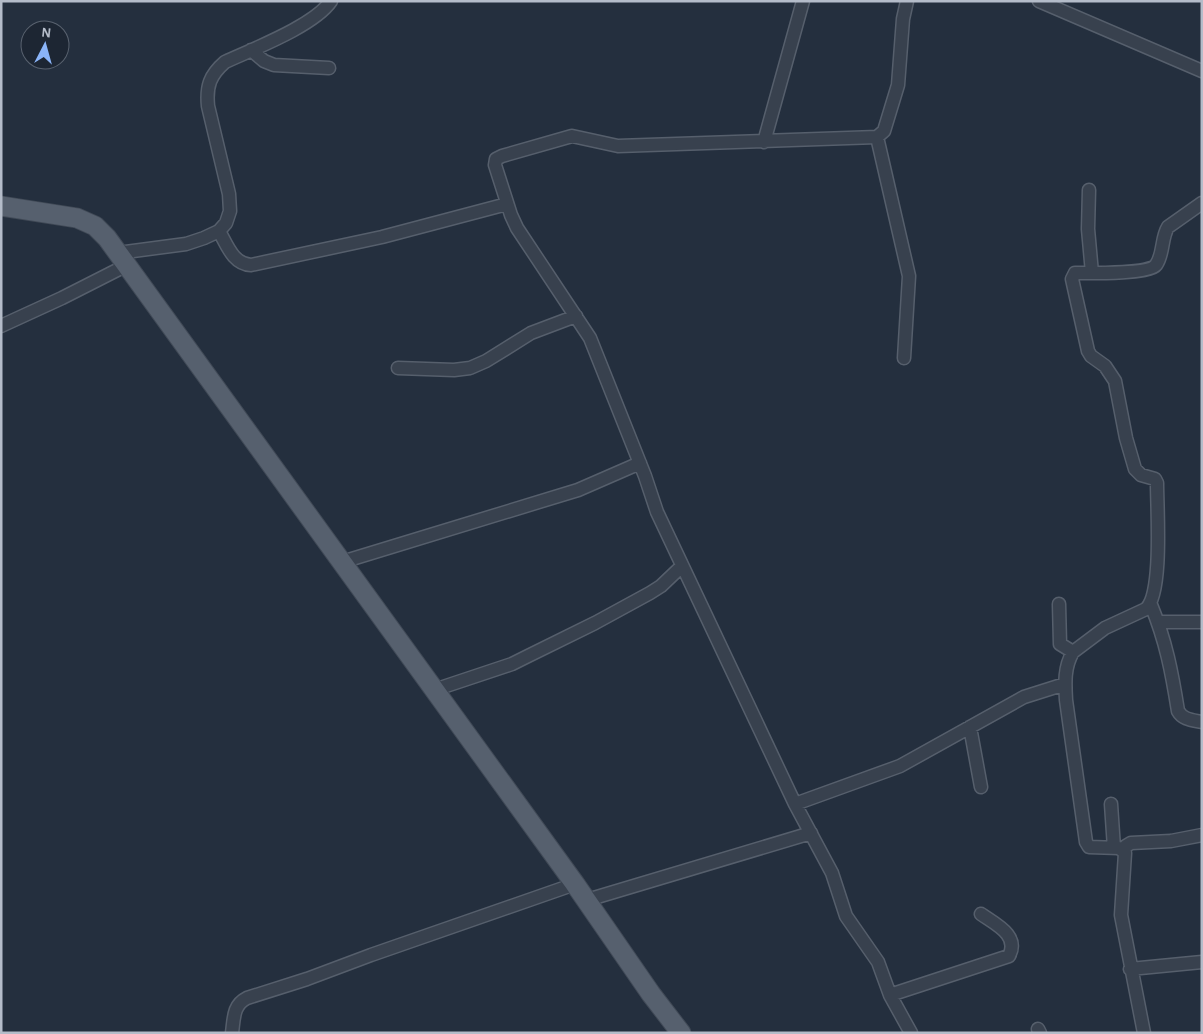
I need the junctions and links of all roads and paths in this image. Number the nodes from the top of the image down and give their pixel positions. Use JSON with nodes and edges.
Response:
{"nodes":[{"id":1,"x":331,"y":1,"type":"edge"},
{"id":2,"x":803,"y":1,"type":"edge"},
{"id":3,"x":907,"y":1,"type":"edge"},
{"id":4,"x":1039,"y":1,"type":"edge"},
{"id":5,"x":251,"y":50,"type":"junction"},
{"id":6,"x":329,"y":68,"type":"dead end"},
{"id":7,"x":1202,"y":71,"type":"edge"},
{"id":8,"x":877,"y":138,"type":"junction"},
{"id":9,"x":764,"y":142,"type":"junction"},
{"id":10,"x":1089,"y":190,"type":"dead end"},
{"id":11,"x":1202,"y":202,"type":"edge"},
{"id":12,"x":508,"y":204,"type":"junction"},
{"id":13,"x":1,"y":206,"type":"edge"},
{"id":14,"x":220,"y":231,"type":"junction"},
{"id":15,"x":122,"y":259,"type":"junction"},
{"id":16,"x":1092,"y":273,"type":"junction"},
{"id":17,"x":576,"y":316,"type":"junction"},
{"id":18,"x":1,"y":326,"type":"edge"},
{"id":19,"x":904,"y":358,"type":"dead end"},
{"id":20,"x":398,"y":368,"type":"dead end"},
{"id":21,"x":640,"y":463,"type":"junction"},
{"id":22,"x":342,"y":562,"type":"junction"},
{"id":23,"x":682,"y":566,"type":"junction"},
{"id":24,"x":1059,"y":604,"type":"dead end"},
{"id":25,"x":1150,"y":605,"type":"junction"},
{"id":26,"x":1158,"y":622,"type":"junction"},
{"id":27,"x":1202,"y":622,"type":"edge"},
{"id":28,"x":1073,"y":652,"type":"junction"},
{"id":29,"x":1065,"y":684,"type":"junction"},
{"id":30,"x":434,"y":690,"type":"junction"},
{"id":31,"x":1202,"y":722,"type":"edge"},
{"id":32,"x":970,"y":727,"type":"junction"},
{"id":33,"x":982,"y":787,"type":"dead end"},
{"id":34,"x":795,"y":804,"type":"junction"},
{"id":35,"x":1111,"y":804,"type":"dead end"},
{"id":36,"x":811,"y":833,"type":"junction"},
{"id":37,"x":1202,"y":835,"type":"edge"},
{"id":38,"x":1119,"y":849,"type":"junction"},
{"id":39,"x":575,"y":884,"type":"junction"},
{"id":40,"x":587,"y":900,"type":"junction"},
{"id":41,"x":981,"y":914,"type":"dead end"},
{"id":42,"x":1202,"y":962,"type":"edge"},
{"id":43,"x":1130,"y":969,"type":"junction"},
{"id":44,"x":890,"y":995,"type":"junction"},
{"id":45,"x":232,"y":1033,"type":"edge"},
{"id":46,"x":681,"y":1033,"type":"edge"},
{"id":47,"x":911,"y":1033,"type":"edge"},
{"id":48,"x":1144,"y":1033,"type":"edge"}],
"edges":[{"from":1,"to":5,"type":"street"},
{"from":2,"to":9,"type":"street"},
{"from":3,"to":8,"type":"street"},
{"from":4,"to":7,"type":"street"},
{"from":5,"to":6,"type":"street"},
{"from":5,"to":14,"type":"street"},
{"from":8,"to":9,"type":"street"},
{"from":8,"to":19,"type":"street"},
{"from":9,"to":12,"type":"street"},
{"from":10,"to":16,"type":"street"},
{"from":11,"to":16,"type":"street"},
{"from":12,"to":14,"type":"street"},
{"from":12,"to":17,"type":"street"},
{"from":13,"to":15,"type":"main road"},
{"from":14,"to":15,"type":"street"},
{"from":15,"to":18,"type":"street"},
{"from":15,"to":22,"type":"main road"},
{"from":16,"to":25,"type":"street"},
{"from":17,"to":20,"type":"street"},
{"from":17,"to":21,"type":"street"},
{"from":21,"to":22,"type":"street"},
{"from":21,"to":23,"type":"street"},
{"from":22,"to":30,"type":"main road"},
{"from":23,"to":30,"type":"street"},
{"from":23,"to":34,"type":"street"},
{"from":24,"to":28,"type":"street"},
{"from":25,"to":26,"type":"street"},
{"from":25,"to":28,"type":"street"},
{"from":26,"to":27,"type":"street"},
{"from":26,"to":31,"type":"street"},
{"from":28,"to":29,"type":"street"},
{"from":29,"to":32,"type":"street"},
{"from":29,"to":38,"type":"street"},
{"from":30,"to":39,"type":"main road"},
{"from":32,"to":33,"type":"street"},
{"from":32,"to":34,"type":"street"},
{"from":34,"to":36,"type":"street"},
{"from":35,"to":38,"type":"street"},
{"from":36,"to":40,"type":"street"},
{"from":36,"to":44,"type":"street"},
{"from":37,"to":38,"type":"street"},
{"from":38,"to":43,"type":"street"},
{"from":39,"to":40,"type":"main road"},
{"from":39,"to":45,"type":"street"},
{"from":40,"to":46,"type":"main road"},
{"from":41,"to":44,"type":"street"},
{"from":42,"to":43,"type":"street"},
{"from":43,"to":48,"type":"street"},
{"from":44,"to":47,"type":"street"}]}
